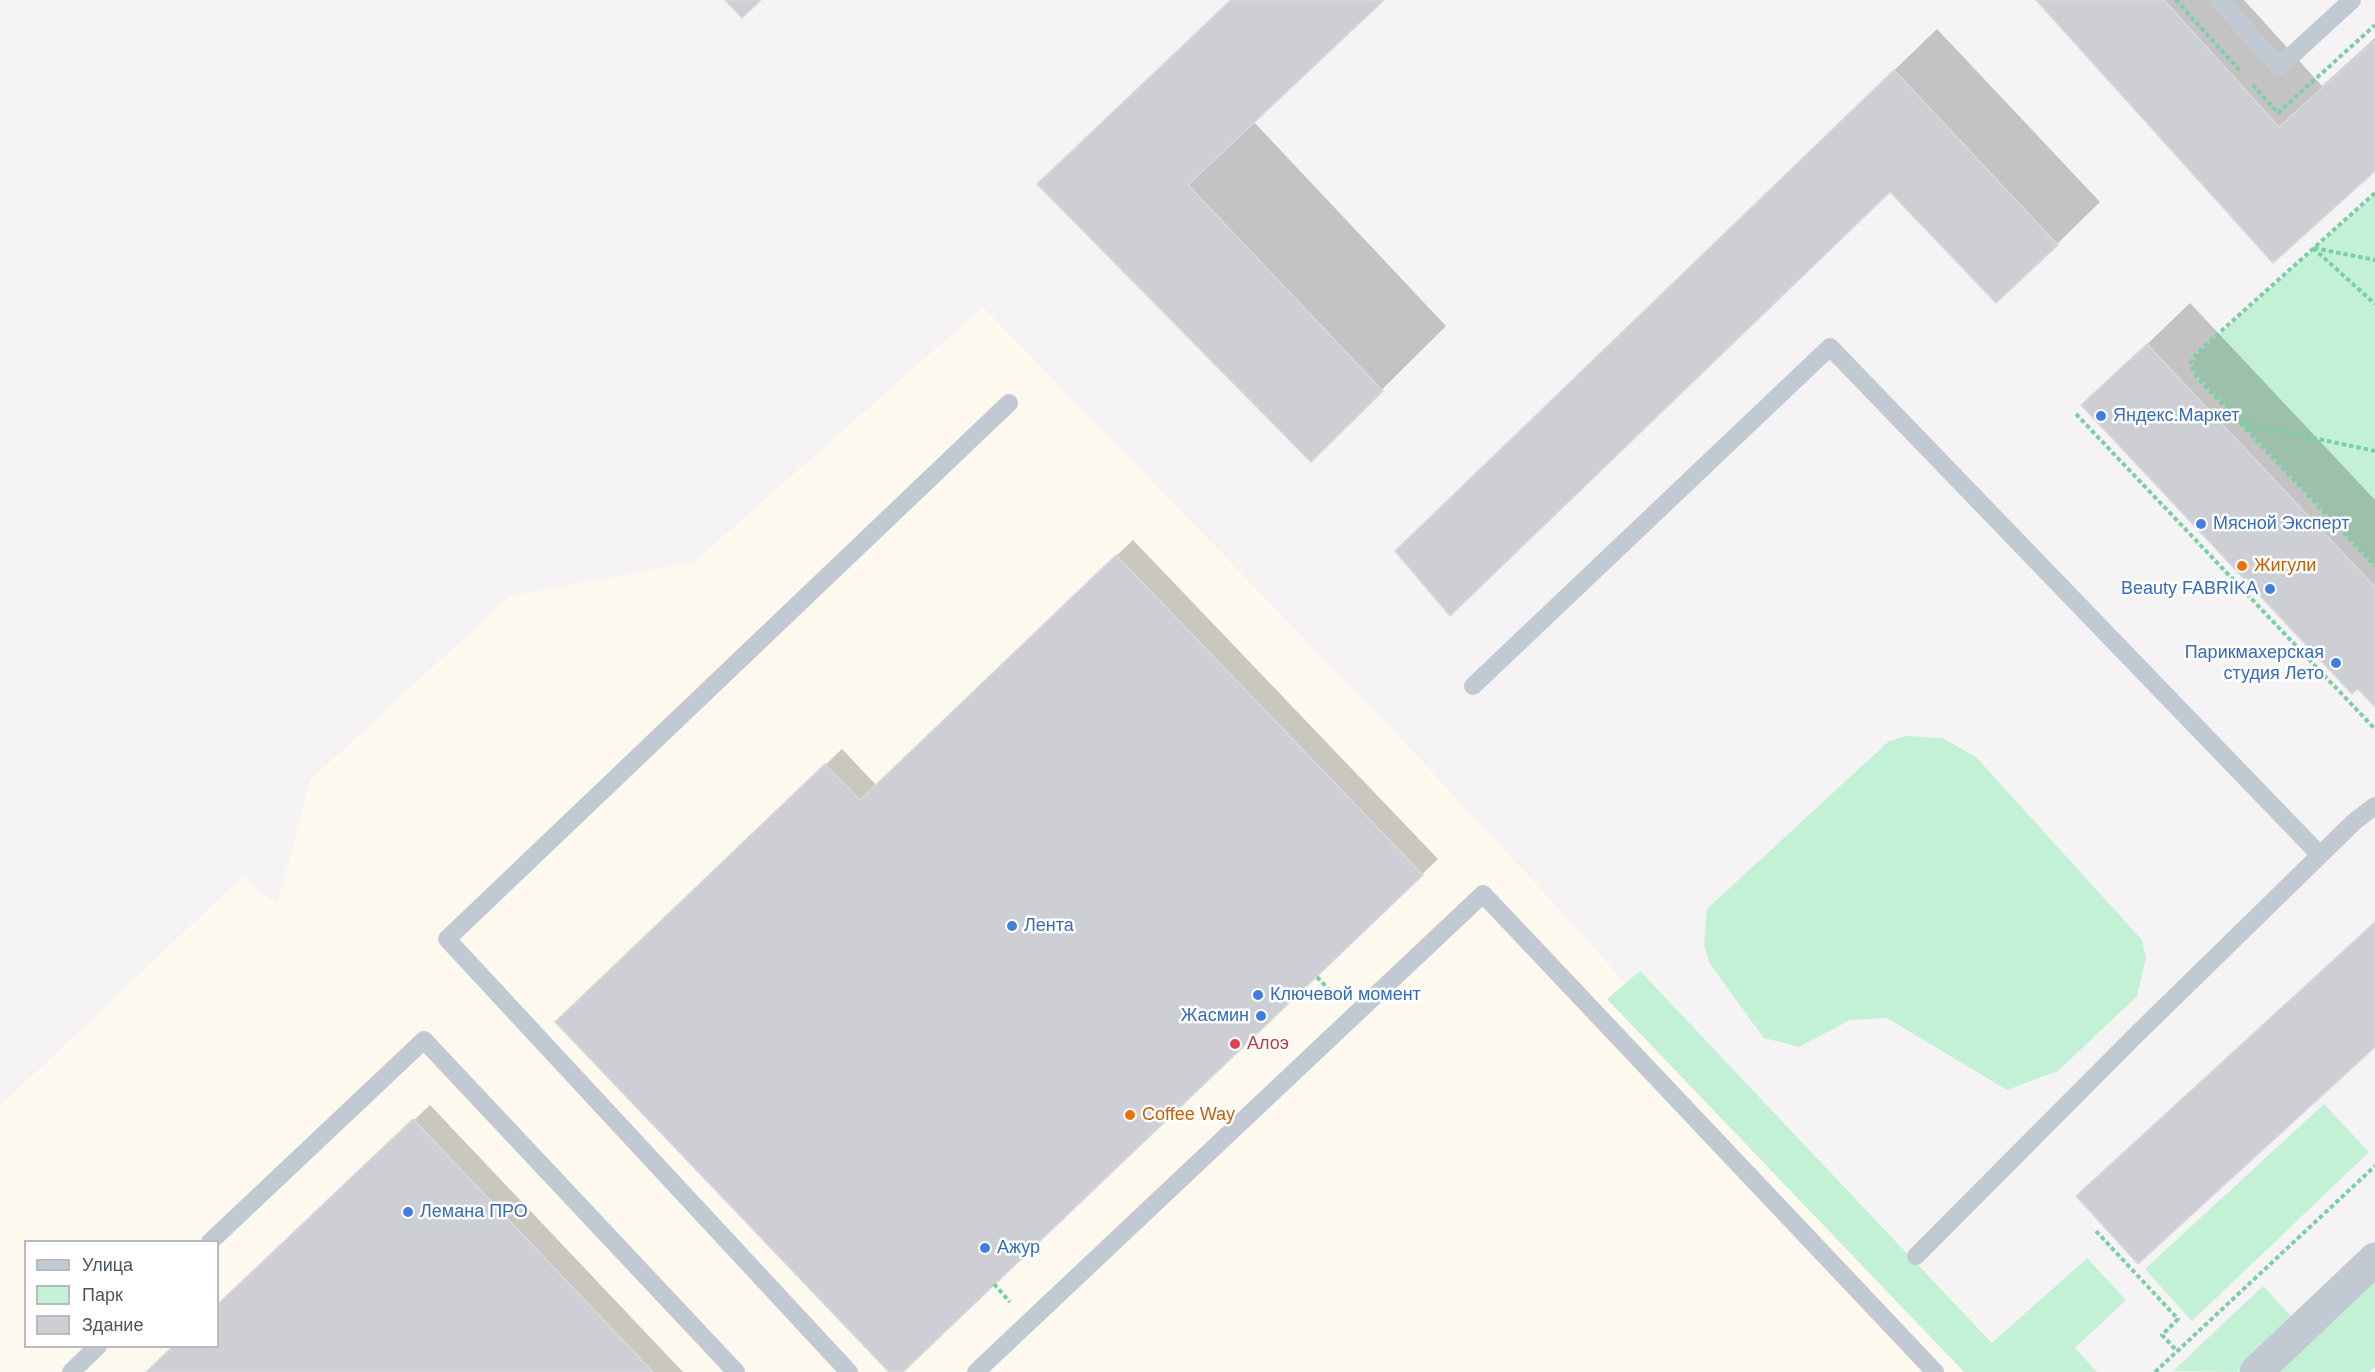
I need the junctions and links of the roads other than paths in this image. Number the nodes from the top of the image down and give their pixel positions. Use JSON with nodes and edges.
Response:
{"nodes":[{"id":1,"x":2220,"y":0,"type":"edge"},
{"id":2,"x":2352,"y":0,"type":"edge"},
{"id":3,"x":1009,"y":403,"type":"dead end"},
{"id":4,"x":1473,"y":686,"type":"dead end"},
{"id":5,"x":2375,"y":806,"type":"edge"},
{"id":6,"x":2320,"y":855,"type":"junction"},
{"id":7,"x":212,"y":1240,"type":"edge"},
{"id":8,"x":1916,"y":1257,"type":"dead end"},
{"id":9,"x":2375,"y":1259,"type":"edge"},
{"id":10,"x":97,"y":1348,"type":"edge"},
{"id":11,"x":71,"y":1372,"type":"edge"},
{"id":12,"x":736,"y":1372,"type":"edge"},
{"id":13,"x":849,"y":1372,"type":"edge"},
{"id":14,"x":976,"y":1372,"type":"edge"},
{"id":15,"x":1935,"y":1372,"type":"edge"},
{"id":16,"x":2256,"y":1372,"type":"edge"}],
"edges":[{"from":1,"to":2,"type":"lane"},
{"from":3,"to":13,"type":"lane"},
{"from":4,"to":6,"type":"lane"},
{"from":5,"to":6,"type":"lane"},
{"from":6,"to":8,"type":"lane"},
{"from":7,"to":12,"type":"lane"},
{"from":9,"to":16,"type":"street"},
{"from":10,"to":11,"type":"lane"},
{"from":14,"to":15,"type":"lane"}]}
